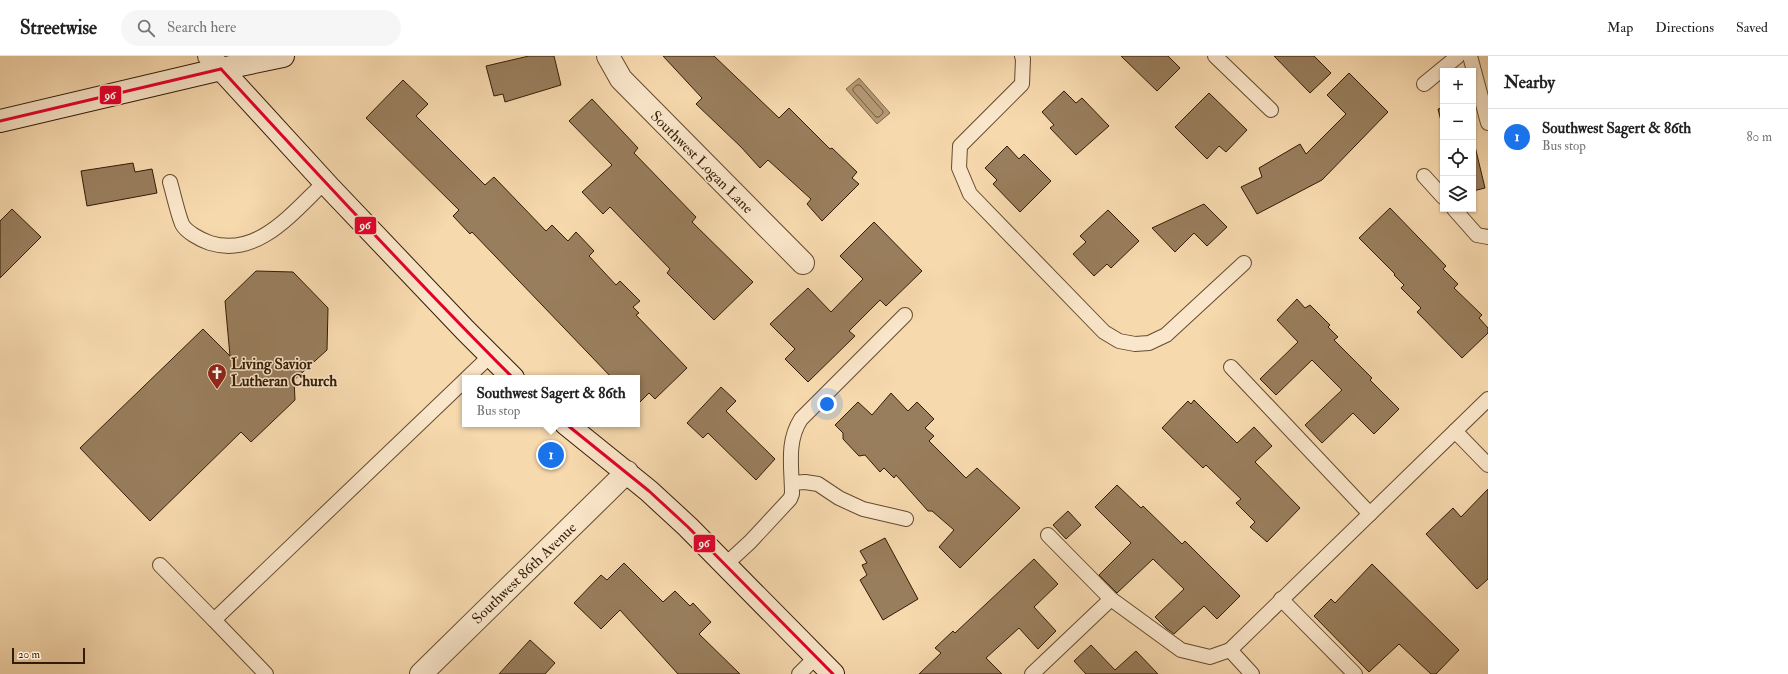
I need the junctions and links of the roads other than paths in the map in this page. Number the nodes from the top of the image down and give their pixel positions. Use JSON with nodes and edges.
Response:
{"nodes":[{"id":1,"x":283,"y":56,"type":"edge"},
{"id":2,"x":608,"y":56,"type":"edge"},
{"id":3,"x":1022,"y":56,"type":"edge"},
{"id":4,"x":1215,"y":56,"type":"edge"},
{"id":5,"x":1458,"y":56,"type":"edge"},
{"id":6,"x":1470,"y":56,"type":"edge"},
{"id":7,"x":215,"y":62,"type":"edge"},
{"id":8,"x":1424,"y":84,"type":"dead end"},
{"id":9,"x":1271,"y":110,"type":"dead end"},
{"id":10,"x":0,"y":121,"type":"edge"},
{"id":11,"x":1488,"y":123,"type":"edge"},
{"id":12,"x":1424,"y":176,"type":"dead end"},
{"id":13,"x":170,"y":182,"type":"dead end"},
{"id":14,"x":325,"y":182,"type":"junction"},
{"id":15,"x":1440,"y":194,"type":"edge"},
{"id":16,"x":1457,"y":212,"type":"edge"},
{"id":17,"x":1488,"y":237,"type":"edge"},
{"id":18,"x":803,"y":263,"type":"dead end"},
{"id":19,"x":1244,"y":263,"type":"dead end"},
{"id":20,"x":905,"y":315,"type":"dead end"},
{"id":21,"x":490,"y":356,"type":"junction"},
{"id":22,"x":1231,"y":367,"type":"dead end"},
{"id":23,"x":470,"y":375,"type":"edge"},
{"id":24,"x":510,"y":375,"type":"edge"},
{"id":25,"x":462,"y":383,"type":"edge"},
{"id":26,"x":1488,"y":398,"type":"edge"},
{"id":27,"x":570,"y":427,"type":"edge"},
{"id":28,"x":1455,"y":432,"type":"junction"},
{"id":29,"x":1488,"y":465,"type":"edge"},
{"id":30,"x":627,"y":472,"type":"junction"},
{"id":31,"x":792,"y":483,"type":"junction"},
{"id":32,"x":1370,"y":514,"type":"junction"},
{"id":33,"x":906,"y":519,"type":"dead end"},
{"id":34,"x":1048,"y":535,"type":"dead end"},
{"id":35,"x":725,"y":565,"type":"junction"},
{"id":36,"x":160,"y":566,"type":"dead end"},
{"id":37,"x":1111,"y":599,"type":"junction"},
{"id":38,"x":1281,"y":599,"type":"junction"},
{"id":39,"x":214,"y":620,"type":"junction"},
{"id":40,"x":1230,"y":650,"type":"junction"},
{"id":41,"x":816,"y":657,"type":"junction"},
{"id":42,"x":266,"y":674,"type":"edge"},
{"id":43,"x":421,"y":674,"type":"edge"},
{"id":44,"x":799,"y":674,"type":"edge"},
{"id":45,"x":833,"y":674,"type":"edge"},
{"id":46,"x":1032,"y":674,"type":"edge"},
{"id":47,"x":1252,"y":674,"type":"edge"},
{"id":48,"x":1355,"y":674,"type":"edge"}],
"edges":[{"from":1,"to":7,"type":"main road"},
{"from":2,"to":18,"type":"main road","name":"Southwest Logan Lane"},
{"from":3,"to":19,"type":"lane"},
{"from":4,"to":9,"type":"lane"},
{"from":5,"to":8,"type":"lane"},
{"from":6,"to":11,"type":"lane"},
{"from":7,"to":10,"type":"main road"},
{"from":7,"to":14,"type":"main road"},
{"from":12,"to":15,"type":"lane"},
{"from":13,"to":14,"type":"lane"},
{"from":14,"to":21,"type":"main road"},
{"from":16,"to":17,"type":"lane"},
{"from":20,"to":31,"type":"lane"},
{"from":21,"to":23,"type":"lane"},
{"from":21,"to":24,"type":"main road"},
{"from":22,"to":32,"type":"lane"},
{"from":25,"to":39,"type":"lane"},
{"from":26,"to":28,"type":"lane"},
{"from":27,"to":30,"type":"main road"},
{"from":28,"to":29,"type":"lane"},
{"from":28,"to":32,"type":"lane"},
{"from":30,"to":35,"type":"main road"},
{"from":30,"to":43,"type":"main road","name":"Southwest 86th Avenue"},
{"from":31,"to":33,"type":"lane"},
{"from":31,"to":35,"type":"lane"},
{"from":32,"to":38,"type":"lane"},
{"from":34,"to":37,"type":"lane"},
{"from":35,"to":41,"type":"main road"},
{"from":36,"to":39,"type":"lane"},
{"from":37,"to":40,"type":"lane"},
{"from":37,"to":46,"type":"lane"},
{"from":38,"to":40,"type":"lane"},
{"from":38,"to":48,"type":"lane"},
{"from":39,"to":42,"type":"lane"},
{"from":40,"to":47,"type":"lane"},
{"from":41,"to":44,"type":"lane"},
{"from":41,"to":45,"type":"main road"}]}
